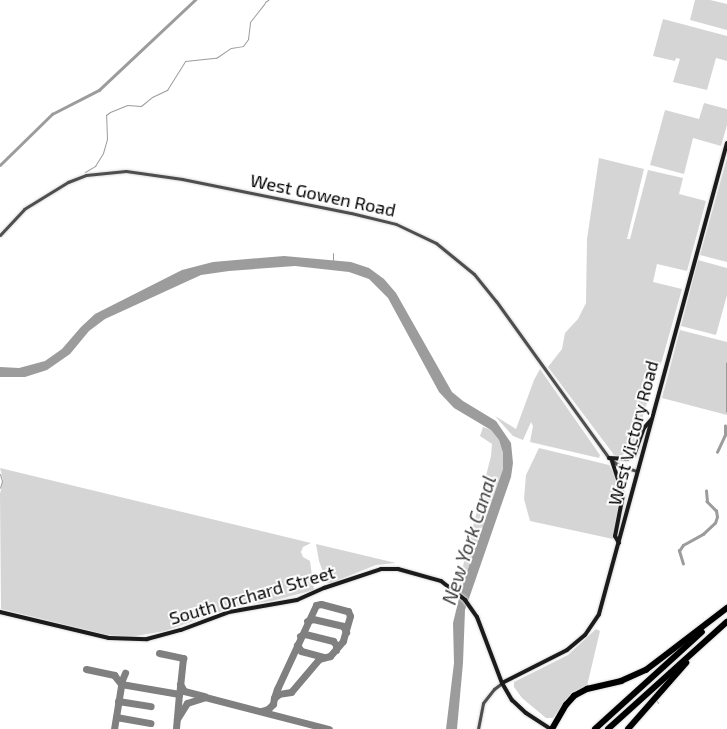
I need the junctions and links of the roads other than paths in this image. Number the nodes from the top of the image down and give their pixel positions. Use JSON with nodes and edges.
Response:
{"nodes":[{"id":1,"x":727,"y":143,"type":"edge"},
{"id":2,"x":0,"y":235,"type":"edge"},
{"id":3,"x":651,"y":420,"type":"junction"},
{"id":4,"x":611,"y":460,"type":"junction"},
{"id":5,"x":637,"y":471,"type":"junction"},
{"id":6,"x":619,"y":543,"type":"junction"},
{"id":7,"x":727,"y":608,"type":"edge"},
{"id":8,"x":0,"y":612,"type":"edge"},
{"id":9,"x":727,"y":622,"type":"edge"},
{"id":10,"x":710,"y":638,"type":"junction"},
{"id":11,"x":502,"y":683,"type":"junction"},
{"id":12,"x":478,"y":729,"type":"edge"},
{"id":13,"x":551,"y":729,"type":"edge"},
{"id":14,"x":595,"y":729,"type":"edge"},
{"id":15,"x":608,"y":729,"type":"edge"},
{"id":16,"x":628,"y":729,"type":"edge"}],
"edges":[{"from":1,"to":3,"type":"main road","name":"West Victory Road"},
{"from":2,"to":4,"type":"street","name":"West Gowen Road"},
{"from":3,"to":4,"type":"main road"},
{"from":3,"to":5,"type":"main road","name":"West Victory Road"},
{"from":4,"to":5,"type":"street"},
{"from":4,"to":6,"type":"main road"},
{"from":5,"to":6,"type":"main road","name":"West Victory Road"},
{"from":6,"to":11,"type":"main road","name":"West Victory Road"},
{"from":7,"to":13,"type":"highway"},
{"from":7,"to":14,"type":"highway"},
{"from":8,"to":11,"type":"main road","name":"South Orchard Street"},
{"from":9,"to":10,"type":"highway"},
{"from":10,"to":15,"type":"highway"},
{"from":10,"to":16,"type":"highway"},
{"from":11,"to":12,"type":"street"},
{"from":11,"to":13,"type":"main road","name":"South Orchard Street"}]}
